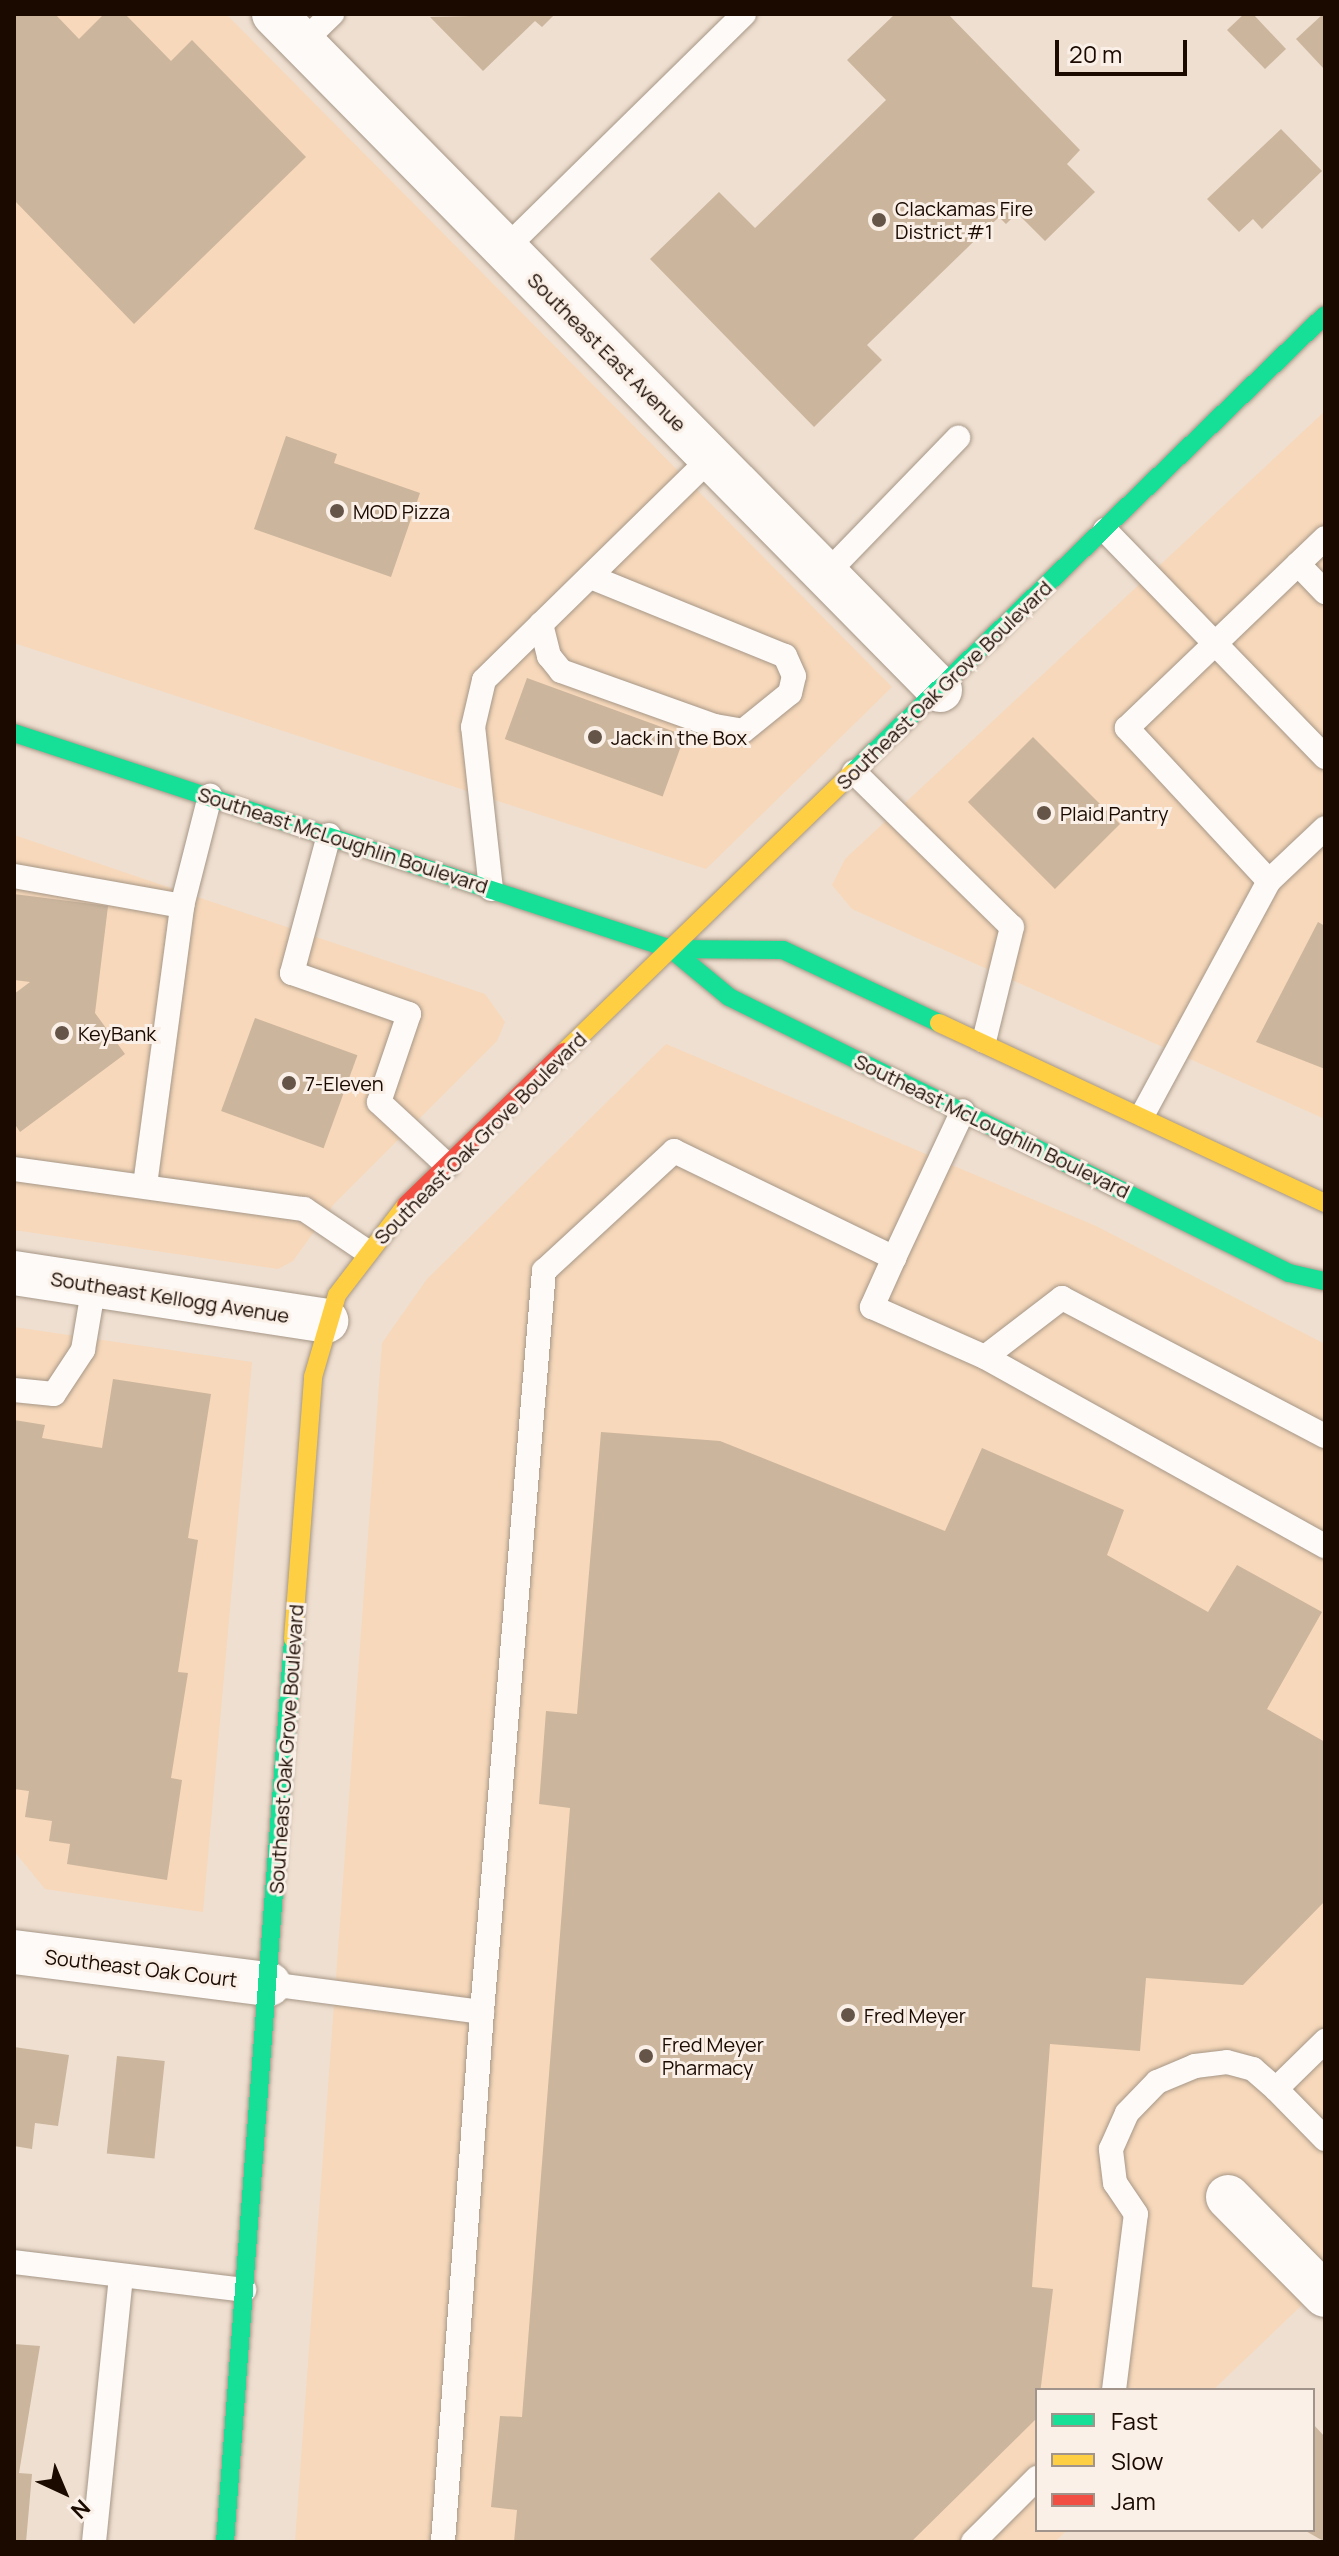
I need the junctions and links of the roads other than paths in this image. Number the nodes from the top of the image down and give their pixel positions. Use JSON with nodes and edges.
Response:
{"nodes":[{"id":1,"x":744,"y":14,"type":"edge"},
{"id":2,"x":303,"y":24,"type":"edge"},
{"id":3,"x":505,"y":249,"type":"junction"},
{"id":4,"x":1325,"y":315,"type":"edge"},
{"id":5,"x":958,"y":438,"type":"dead end"},
{"id":6,"x":711,"y":458,"type":"junction"},
{"id":7,"x":1105,"y":530,"type":"junction"},
{"id":8,"x":1325,"y":538,"type":"edge"},
{"id":9,"x":1298,"y":564,"type":"junction"},
{"id":10,"x":826,"y":574,"type":"junction"},
{"id":11,"x":590,"y":577,"type":"junction"},
{"id":12,"x":1325,"y":592,"type":"edge"},
{"id":13,"x":541,"y":624,"type":"junction"},
{"id":14,"x":1215,"y":644,"type":"junction"},
{"id":15,"x":940,"y":690,"type":"junction"},
{"id":16,"x":14,"y":733,"type":"edge"},
{"id":17,"x":1325,"y":757,"type":"edge"},
{"id":18,"x":854,"y":772,"type":"junction"},
{"id":19,"x":210,"y":796,"type":"junction"},
{"id":20,"x":1325,"y":828,"type":"edge"},
{"id":21,"x":329,"y":835,"type":"junction"},
{"id":22,"x":14,"y":876,"type":"edge"},
{"id":23,"x":1269,"y":881,"type":"junction"},
{"id":24,"x":491,"y":889,"type":"junction"},
{"id":25,"x":182,"y":906,"type":"junction"},
{"id":26,"x":671,"y":949,"type":"junction"},
{"id":27,"x":984,"y":1041,"type":"junction"},
{"id":28,"x":963,"y":1111,"type":"junction"},
{"id":29,"x":1143,"y":1114,"type":"junction"},
{"id":30,"x":447,"y":1165,"type":"junction"},
{"id":31,"x":14,"y":1169,"type":"edge"},
{"id":32,"x":145,"y":1185,"type":"junction"},
{"id":33,"x":1325,"y":1203,"type":"edge"},
{"id":34,"x":366,"y":1251,"type":"junction"},
{"id":35,"x":894,"y":1258,"type":"junction"},
{"id":36,"x":14,"y":1273,"type":"edge"},
{"id":37,"x":1325,"y":1281,"type":"edge"},
{"id":38,"x":94,"y":1285,"type":"junction"},
{"id":39,"x":326,"y":1321,"type":"junction"},
{"id":40,"x":985,"y":1357,"type":"junction"},
{"id":41,"x":14,"y":1390,"type":"edge"},
{"id":42,"x":1325,"y":1436,"type":"edge"},
{"id":43,"x":1325,"y":1546,"type":"edge"},
{"id":44,"x":14,"y":1952,"type":"edge"},
{"id":45,"x":269,"y":1984,"type":"junction"},
{"id":46,"x":482,"y":2012,"type":"junction"},
{"id":47,"x":1325,"y":2041,"type":"edge"},
{"id":48,"x":1276,"y":2089,"type":"junction"},
{"id":49,"x":1325,"y":2139,"type":"edge"},
{"id":50,"x":1228,"y":2197,"type":"dead end"},
{"id":51,"x":14,"y":2262,"type":"edge"},
{"id":52,"x":121,"y":2276,"type":"junction"},
{"id":53,"x":244,"y":2290,"type":"junction"},
{"id":54,"x":1325,"y":2295,"type":"edge"},
{"id":55,"x":1114,"y":2388,"type":"edge"},
{"id":56,"x":1035,"y":2480,"type":"edge"},
{"id":57,"x":94,"y":2542,"type":"edge"},
{"id":58,"x":225,"y":2542,"type":"edge"},
{"id":59,"x":443,"y":2542,"type":"edge"},
{"id":60,"x":973,"y":2542,"type":"edge"}],
"edges":[{"from":1,"to":3,"type":"lane"},
{"from":2,"to":3,"type":"street","name":"Southeast East Avenue"},
{"from":3,"to":6,"type":"street","name":"Southeast East Avenue"},
{"from":4,"to":7,"type":"main road","name":"Southeast Oak Grove Boulevard"},
{"from":5,"to":10,"type":"lane"},
{"from":6,"to":10,"type":"street","name":"Southeast East Avenue"},
{"from":6,"to":11,"type":"lane"},
{"from":7,"to":14,"type":"lane"},
{"from":7,"to":15,"type":"main road","name":"Southeast Oak Grove Boulevard"},
{"from":8,"to":9,"type":"lane"},
{"from":9,"to":12,"type":"lane"},
{"from":9,"to":14,"type":"lane"},
{"from":10,"to":15,"type":"street","name":"Southeast East Avenue"},
{"from":11,"to":13,"type":"lane"},
{"from":11,"to":13,"type":"lane"},
{"from":13,"to":24,"type":"lane"},
{"from":14,"to":17,"type":"lane"},
{"from":14,"to":23,"type":"lane"},
{"from":15,"to":18,"type":"main road","name":"Southeast Oak Grove Boulevard"},
{"from":16,"to":19,"type":"main road","name":"Southeast McLoughlin Boulevard"},
{"from":18,"to":26,"type":"main road","name":"Southeast Oak Grove Boulevard"},
{"from":18,"to":27,"type":"lane"},
{"from":19,"to":21,"type":"main road","name":"Southeast McLoughlin Boulevard"},
{"from":19,"to":25,"type":"lane"},
{"from":20,"to":23,"type":"lane"},
{"from":21,"to":24,"type":"main road","name":"Southeast McLoughlin Boulevard"},
{"from":21,"to":30,"type":"lane"},
{"from":22,"to":25,"type":"lane"},
{"from":23,"to":29,"type":"lane"},
{"from":24,"to":26,"type":"main road","name":"Southeast McLoughlin Boulevard"},
{"from":25,"to":32,"type":"lane"},
{"from":26,"to":27,"type":"main road","name":"Southeast McLoughlin Boulevard"},
{"from":26,"to":28,"type":"main road","name":"Southeast McLoughlin Boulevard"},
{"from":26,"to":30,"type":"main road","name":"Southeast Oak Grove Boulevard"},
{"from":27,"to":29,"type":"main road","name":"Southeast McLoughlin Boulevard"},
{"from":28,"to":35,"type":"lane"},
{"from":28,"to":37,"type":"main road","name":"Southeast McLoughlin Boulevard"},
{"from":29,"to":33,"type":"main road","name":"Southeast McLoughlin Boulevard"},
{"from":30,"to":34,"type":"main road","name":"Southeast Oak Grove Boulevard"},
{"from":31,"to":32,"type":"lane"},
{"from":32,"to":34,"type":"lane"},
{"from":34,"to":39,"type":"main road","name":"Southeast Oak Grove Boulevard"},
{"from":35,"to":40,"type":"lane"},
{"from":35,"to":46,"type":"lane"},
{"from":36,"to":38,"type":"street","name":"Southeast Kellogg Avenue"},
{"from":38,"to":39,"type":"street","name":"Southeast Kellogg Avenue"},
{"from":38,"to":41,"type":"lane"},
{"from":39,"to":45,"type":"main road","name":"Southeast Oak Grove Boulevard"},
{"from":40,"to":42,"type":"lane"},
{"from":40,"to":43,"type":"lane"},
{"from":44,"to":45,"type":"street","name":"Southeast Oak Court"},
{"from":45,"to":46,"type":"lane"},
{"from":45,"to":53,"type":"main road","name":"Southeast Oak Grove Boulevard"},
{"from":46,"to":59,"type":"lane"},
{"from":47,"to":48,"type":"lane"},
{"from":48,"to":49,"type":"lane"},
{"from":48,"to":55,"type":"lane"},
{"from":50,"to":54,"type":"street"},
{"from":51,"to":52,"type":"lane"},
{"from":52,"to":53,"type":"lane"},
{"from":52,"to":57,"type":"lane"},
{"from":53,"to":58,"type":"main road","name":"Southeast Oak Grove Boulevard"},
{"from":56,"to":60,"type":"lane"}]}
